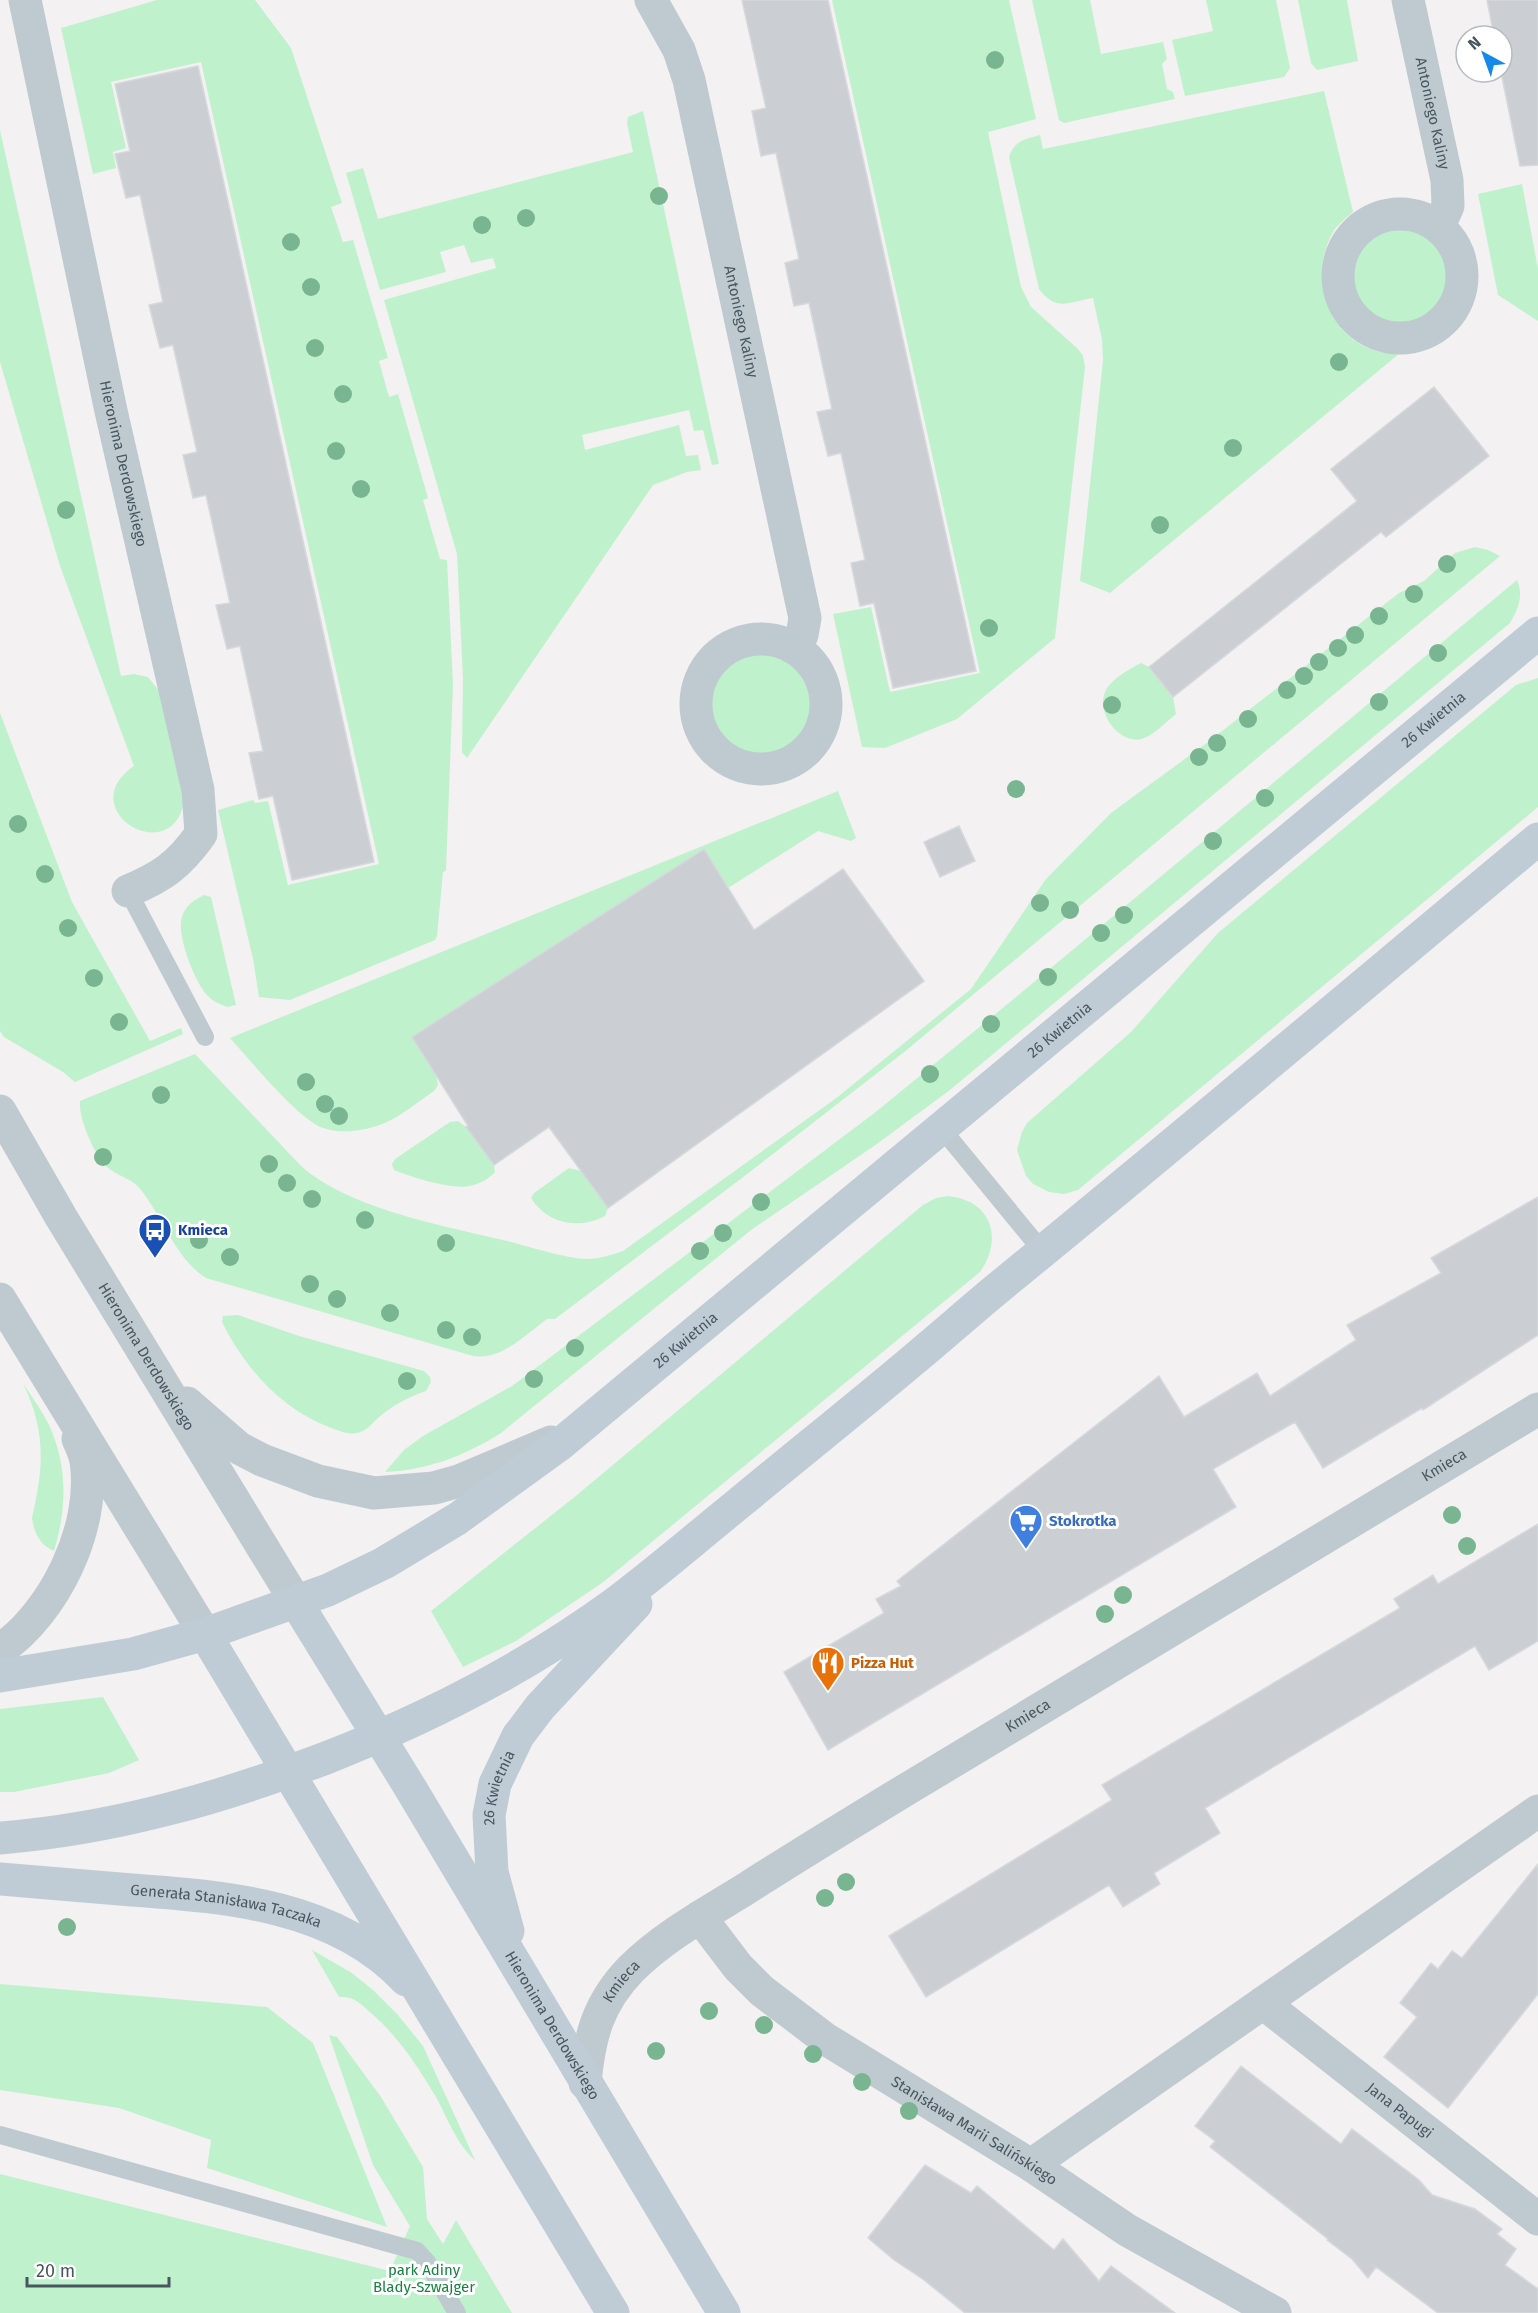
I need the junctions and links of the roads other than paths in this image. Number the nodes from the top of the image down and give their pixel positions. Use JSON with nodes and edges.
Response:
{"nodes":[{"id":1,"x":26,"y":0,"type":"edge"},
{"id":2,"x":651,"y":0,"type":"edge"},
{"id":3,"x":1408,"y":0,"type":"edge"},
{"id":4,"x":1439,"y":226,"type":"dead end"},
{"id":5,"x":1538,"y":633,"type":"edge"},
{"id":6,"x":792,"y":647,"type":"dead end"},
{"id":7,"x":1538,"y":839,"type":"edge"},
{"id":8,"x":128,"y":891,"type":"joint"},
{"id":9,"x":206,"y":1037,"type":"dead end"},
{"id":10,"x":0,"y":1111,"type":"edge"},
{"id":11,"x":942,"y":1129,"type":"junction"},
{"id":12,"x":1043,"y":1252,"type":"junction"},
{"id":13,"x":0,"y":1299,"type":"edge"},
{"id":14,"x":154,"y":1369,"type":"junction"},
{"id":15,"x":1538,"y":1409,"type":"edge"},
{"id":16,"x":68,"y":1410,"type":"junction"},
{"id":17,"x":582,"y":1426,"type":"junction"},
{"id":18,"x":687,"y":1546,"type":"junction"},
{"id":19,"x":296,"y":1602,"type":"junction"},
{"id":20,"x":205,"y":1634,"type":"junction"},
{"id":21,"x":0,"y":1650,"type":"edge"},
{"id":22,"x":0,"y":1676,"type":"edge"},
{"id":23,"x":380,"y":1737,"type":"junction"},
{"id":24,"x":289,"y":1772,"type":"junction"},
{"id":25,"x":1538,"y":1811,"type":"edge"},
{"id":26,"x":0,"y":1838,"type":"edge"},
{"id":27,"x":0,"y":1879,"type":"edge"},
{"id":28,"x":700,"y":1917,"type":"junction"},
{"id":29,"x":526,"y":1983,"type":"junction"},
{"id":30,"x":425,"y":2001,"type":"junction"},
{"id":31,"x":1263,"y":2003,"type":"junction"},
{"id":32,"x":585,"y":2082,"type":"junction"},
{"id":33,"x":0,"y":2135,"type":"edge"},
{"id":34,"x":1031,"y":2165,"type":"junction"},
{"id":35,"x":1538,"y":2219,"type":"edge"},
{"id":36,"x":457,"y":2313,"type":"edge"},
{"id":37,"x":614,"y":2313,"type":"edge"},
{"id":38,"x":723,"y":2313,"type":"edge"},
{"id":39,"x":1275,"y":2313,"type":"edge"}],
"edges":[{"from":1,"to":8,"type":"street","name":"Hieronima Derdowskiego"},
{"from":2,"to":6,"type":"street","name":"Antoniego Kaliny"},
{"from":3,"to":4,"type":"street","name":"Antoniego Kaliny"},
{"from":5,"to":11,"type":"street","name":"26 Kwietnia"},
{"from":7,"to":12,"type":"street","name":"26 Kwietnia"},
{"from":8,"to":9,"type":"lane"},
{"from":10,"to":14,"type":"street","name":"Hieronima Derdowskiego"},
{"from":11,"to":12,"type":"lane"},
{"from":11,"to":17,"type":"street","name":"26 Kwietnia"},
{"from":12,"to":18,"type":"street","name":"26 Kwietnia"},
{"from":13,"to":16,"type":"street"},
{"from":14,"to":17,"type":"street","name":"26 Kwietnia"},
{"from":14,"to":19,"type":"street","name":"Hieronima Derdowskiego"},
{"from":15,"to":28,"type":"street","name":"Kmieca"},
{"from":16,"to":20,"type":"street"},
{"from":16,"to":21,"type":"street"},
{"from":17,"to":19,"type":"street","name":"26 Kwietnia"},
{"from":18,"to":23,"type":"street","name":"26 Kwietnia"},
{"from":18,"to":29,"type":"street","name":"26 Kwietnia"},
{"from":19,"to":20,"type":"street"},
{"from":19,"to":23,"type":"street","name":"Hieronima Derdowskiego"},
{"from":20,"to":22,"type":"street"},
{"from":20,"to":24,"type":"street"},
{"from":23,"to":24,"type":"street"},
{"from":23,"to":29,"type":"street","name":"Hieronima Derdowskiego"},
{"from":24,"to":26,"type":"street"},
{"from":24,"to":30,"type":"street"},
{"from":25,"to":31,"type":"street"},
{"from":27,"to":30,"type":"street","name":"Generała Stanisława Taczaka"},
{"from":28,"to":32,"type":"street","name":"Kmieca"},
{"from":28,"to":34,"type":"street","name":"Stanisława Marii Salińskiego"},
{"from":29,"to":32,"type":"street","name":"Hieronima Derdowskiego"},
{"from":30,"to":37,"type":"street"},
{"from":31,"to":34,"type":"street"},
{"from":31,"to":35,"type":"street","name":"Jana Papugi"},
{"from":32,"to":38,"type":"street","name":"Hieronima Derdowskiego"},
{"from":33,"to":36,"type":"lane"},
{"from":34,"to":39,"type":"street","name":"Stanisława Marii Salińskiego"}]}
